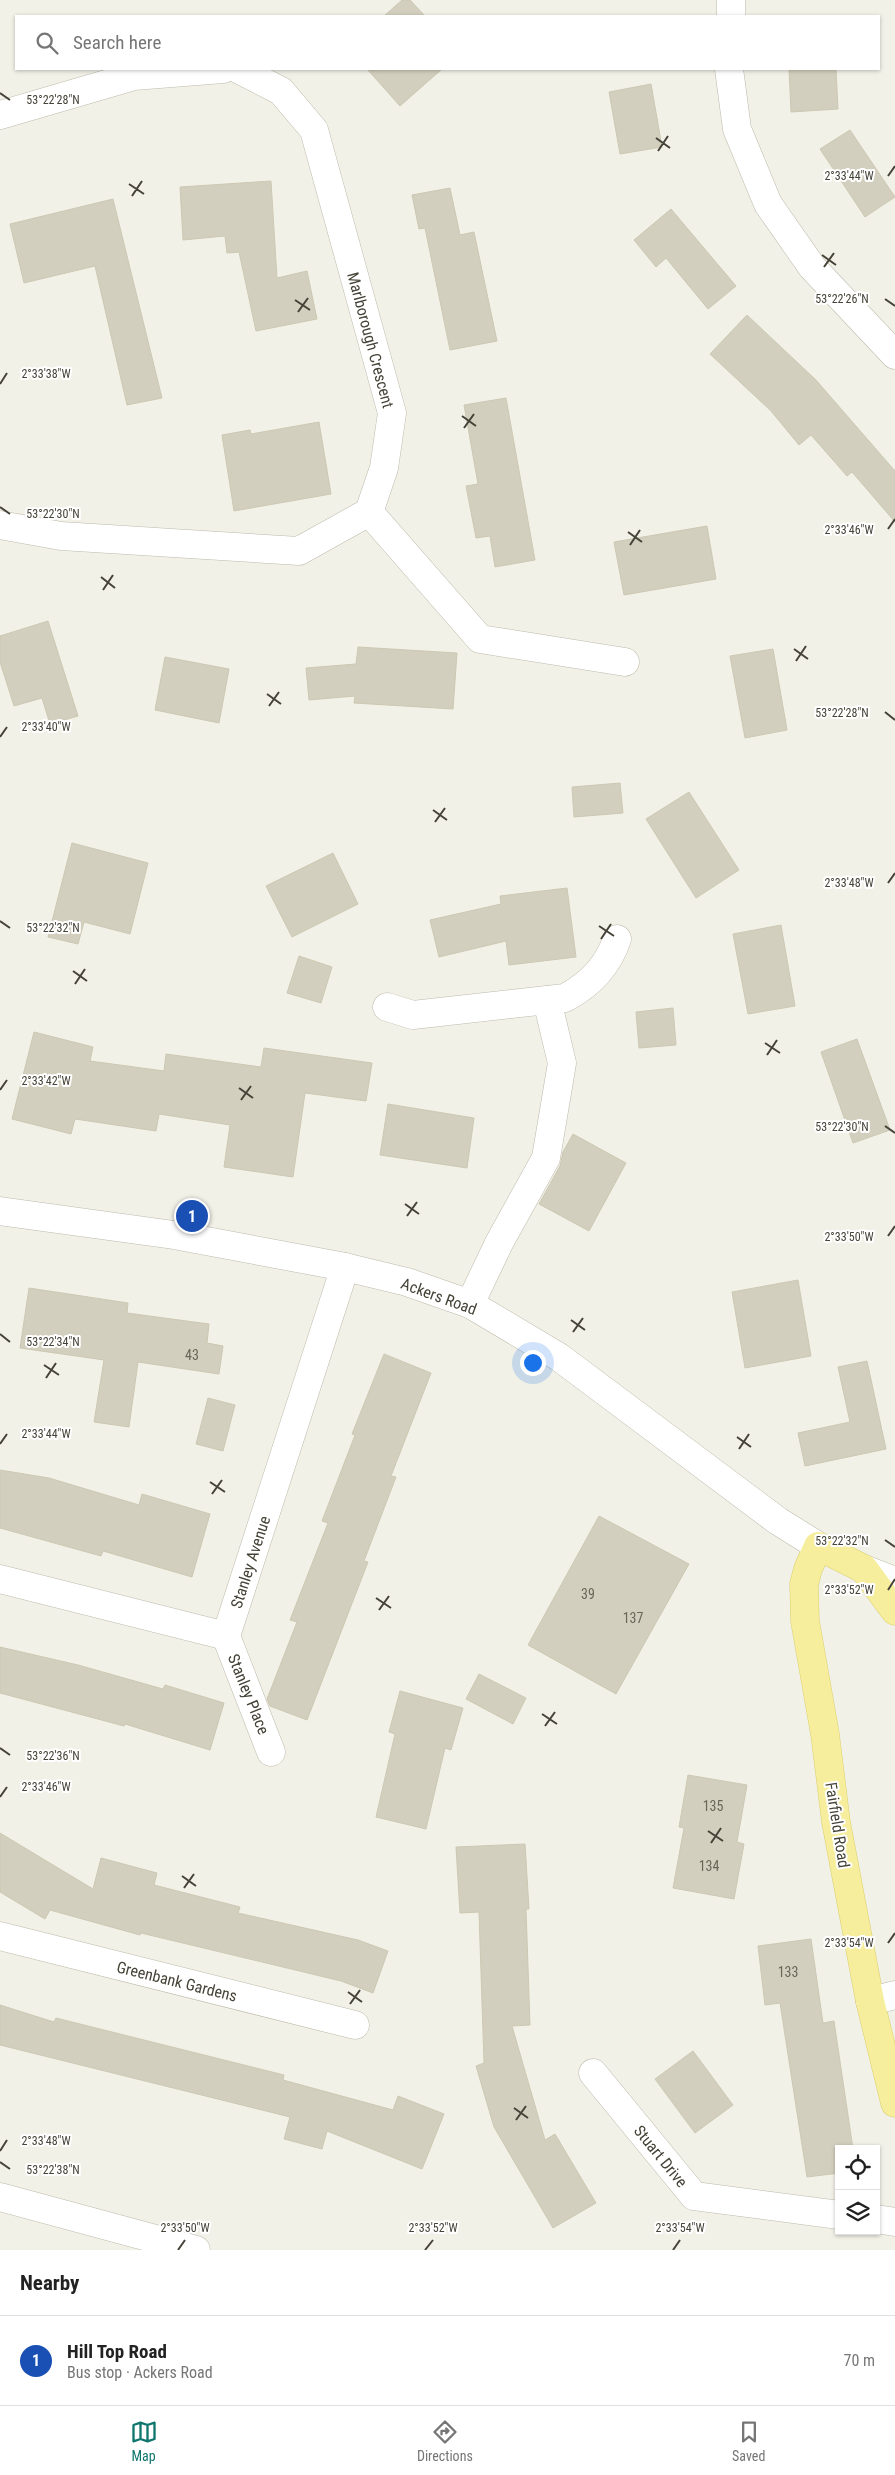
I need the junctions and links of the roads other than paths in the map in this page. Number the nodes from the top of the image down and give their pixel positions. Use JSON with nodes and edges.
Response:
{"nodes":[{"id":1,"x":731,"y":0,"type":"edge"},
{"id":2,"x":731,"y":15,"type":"edge"},
{"id":3,"x":210,"y":70,"type":"edge"},
{"id":4,"x":240,"y":70,"type":"edge"},
{"id":5,"x":729,"y":70,"type":"edge"},
{"id":6,"x":0,"y":115,"type":"edge"},
{"id":7,"x":895,"y":355,"type":"edge"},
{"id":8,"x":368,"y":512,"type":"junction"},
{"id":9,"x":0,"y":525,"type":"edge"},
{"id":10,"x":625,"y":662,"type":"dead end"},
{"id":11,"x":617,"y":939,"type":"dead end"},
{"id":12,"x":548,"y":1000,"type":"junction"},
{"id":13,"x":387,"y":1007,"type":"dead end"},
{"id":14,"x":0,"y":1211,"type":"edge"},
{"id":15,"x":345,"y":1266,"type":"junction"},
{"id":16,"x":470,"y":1304,"type":"junction"},
{"id":17,"x":818,"y":1546,"type":"junction"},
{"id":18,"x":864,"y":1569,"type":"junction"},
{"id":19,"x":0,"y":1579,"type":"edge"},
{"id":20,"x":895,"y":1581,"type":"edge"},
{"id":21,"x":895,"y":1611,"type":"edge"},
{"id":22,"x":226,"y":1636,"type":"junction"},
{"id":23,"x":271,"y":1752,"type":"dead end"},
{"id":24,"x":0,"y":1936,"type":"edge"},
{"id":25,"x":883,"y":1998,"type":"edge"},
{"id":26,"x":355,"y":2025,"type":"dead end"},
{"id":27,"x":593,"y":2073,"type":"dead end"},
{"id":28,"x":895,"y":2103,"type":"edge"},
{"id":29,"x":0,"y":2197,"type":"edge"},
{"id":30,"x":835,"y":2214,"type":"edge"},
{"id":31,"x":880,"y":2220,"type":"edge"},
{"id":32,"x":895,"y":2222,"type":"edge"},
{"id":33,"x":196,"y":2250,"type":"edge"}],
"edges":[{"from":1,"to":2,"type":"street"},
{"from":3,"to":6,"type":"street"},
{"from":4,"to":8,"type":"street","name":"Marlborough Crescent"},
{"from":5,"to":7,"type":"street"},
{"from":8,"to":9,"type":"street"},
{"from":8,"to":10,"type":"street"},
{"from":11,"to":12,"type":"street"},
{"from":12,"to":13,"type":"street"},
{"from":12,"to":16,"type":"street"},
{"from":14,"to":15,"type":"street","name":"Ackers Road"},
{"from":15,"to":16,"type":"street","name":"Ackers Road"},
{"from":15,"to":22,"type":"street","name":"Stanley Avenue"},
{"from":16,"to":17,"type":"street","name":"Ackers Road"},
{"from":17,"to":18,"type":"main road","name":"Ackers Road"},
{"from":17,"to":25,"type":"main road","name":"Fairfield Road"},
{"from":18,"to":20,"type":"street","name":"Ackers Road"},
{"from":18,"to":21,"type":"main road","name":"Ackers Road"},
{"from":19,"to":22,"type":"street"},
{"from":22,"to":23,"type":"street","name":"Stanley Place"},
{"from":24,"to":26,"type":"street","name":"Greenbank Gardens"},
{"from":25,"to":28,"type":"main road","name":"Fairfield Road"},
{"from":27,"to":30,"type":"street","name":"Stuart Drive"},
{"from":29,"to":33,"type":"street"},
{"from":31,"to":32,"type":"street"}]}
